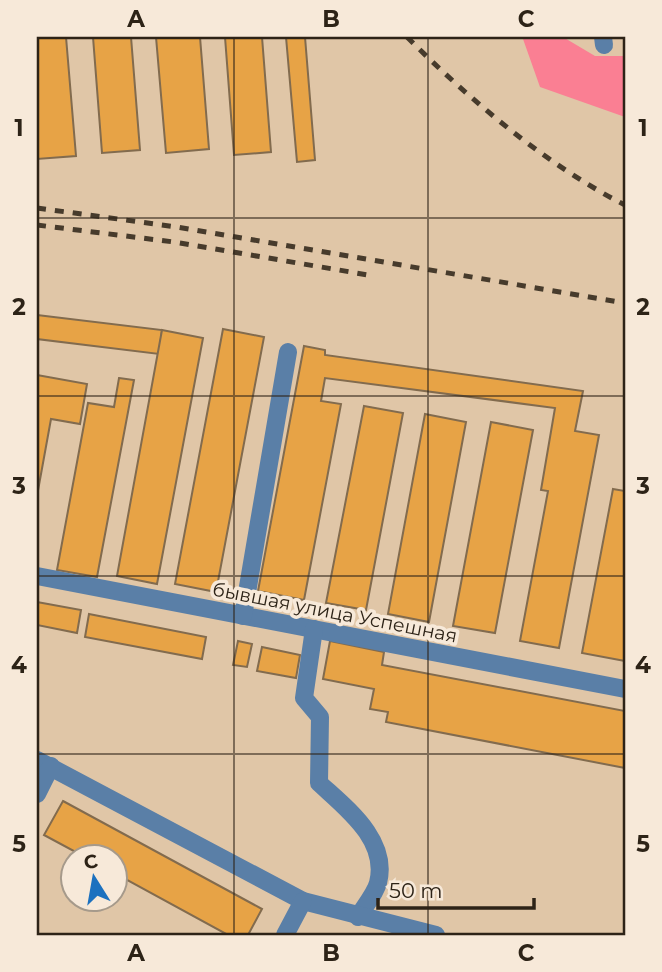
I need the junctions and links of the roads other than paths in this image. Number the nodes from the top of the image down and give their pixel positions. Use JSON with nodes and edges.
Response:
{"nodes":[{"id":1,"x":288,"y":352,"type":"dead end"},
{"id":2,"x":37,"y":576,"type":"edge"},
{"id":3,"x":243,"y":616,"type":"junction"},
{"id":4,"x":314,"y":629,"type":"junction"},
{"id":5,"x":625,"y":689,"type":"edge"},
{"id":6,"x":44,"y":763,"type":"edge"},
{"id":7,"x":37,"y":794,"type":"edge"},
{"id":8,"x":303,"y":901,"type":"junction"},
{"id":9,"x":358,"y":917,"type":"junction"},
{"id":10,"x":285,"y":935,"type":"edge"},
{"id":11,"x":436,"y":935,"type":"edge"}],
"edges":[{"from":1,"to":3,"type":"lane"},
{"from":2,"to":3,"type":"lane","name":"бывшая улица Успешная"},
{"from":3,"to":4,"type":"lane","name":"бывшая улица Успешная"},
{"from":4,"to":5,"type":"lane","name":"бывшая улица Успешная"},
{"from":4,"to":9,"type":"lane"},
{"from":6,"to":7,"type":"lane"},
{"from":6,"to":8,"type":"lane"},
{"from":8,"to":9,"type":"lane"},
{"from":8,"to":10,"type":"lane"},
{"from":9,"to":11,"type":"lane"}]}
